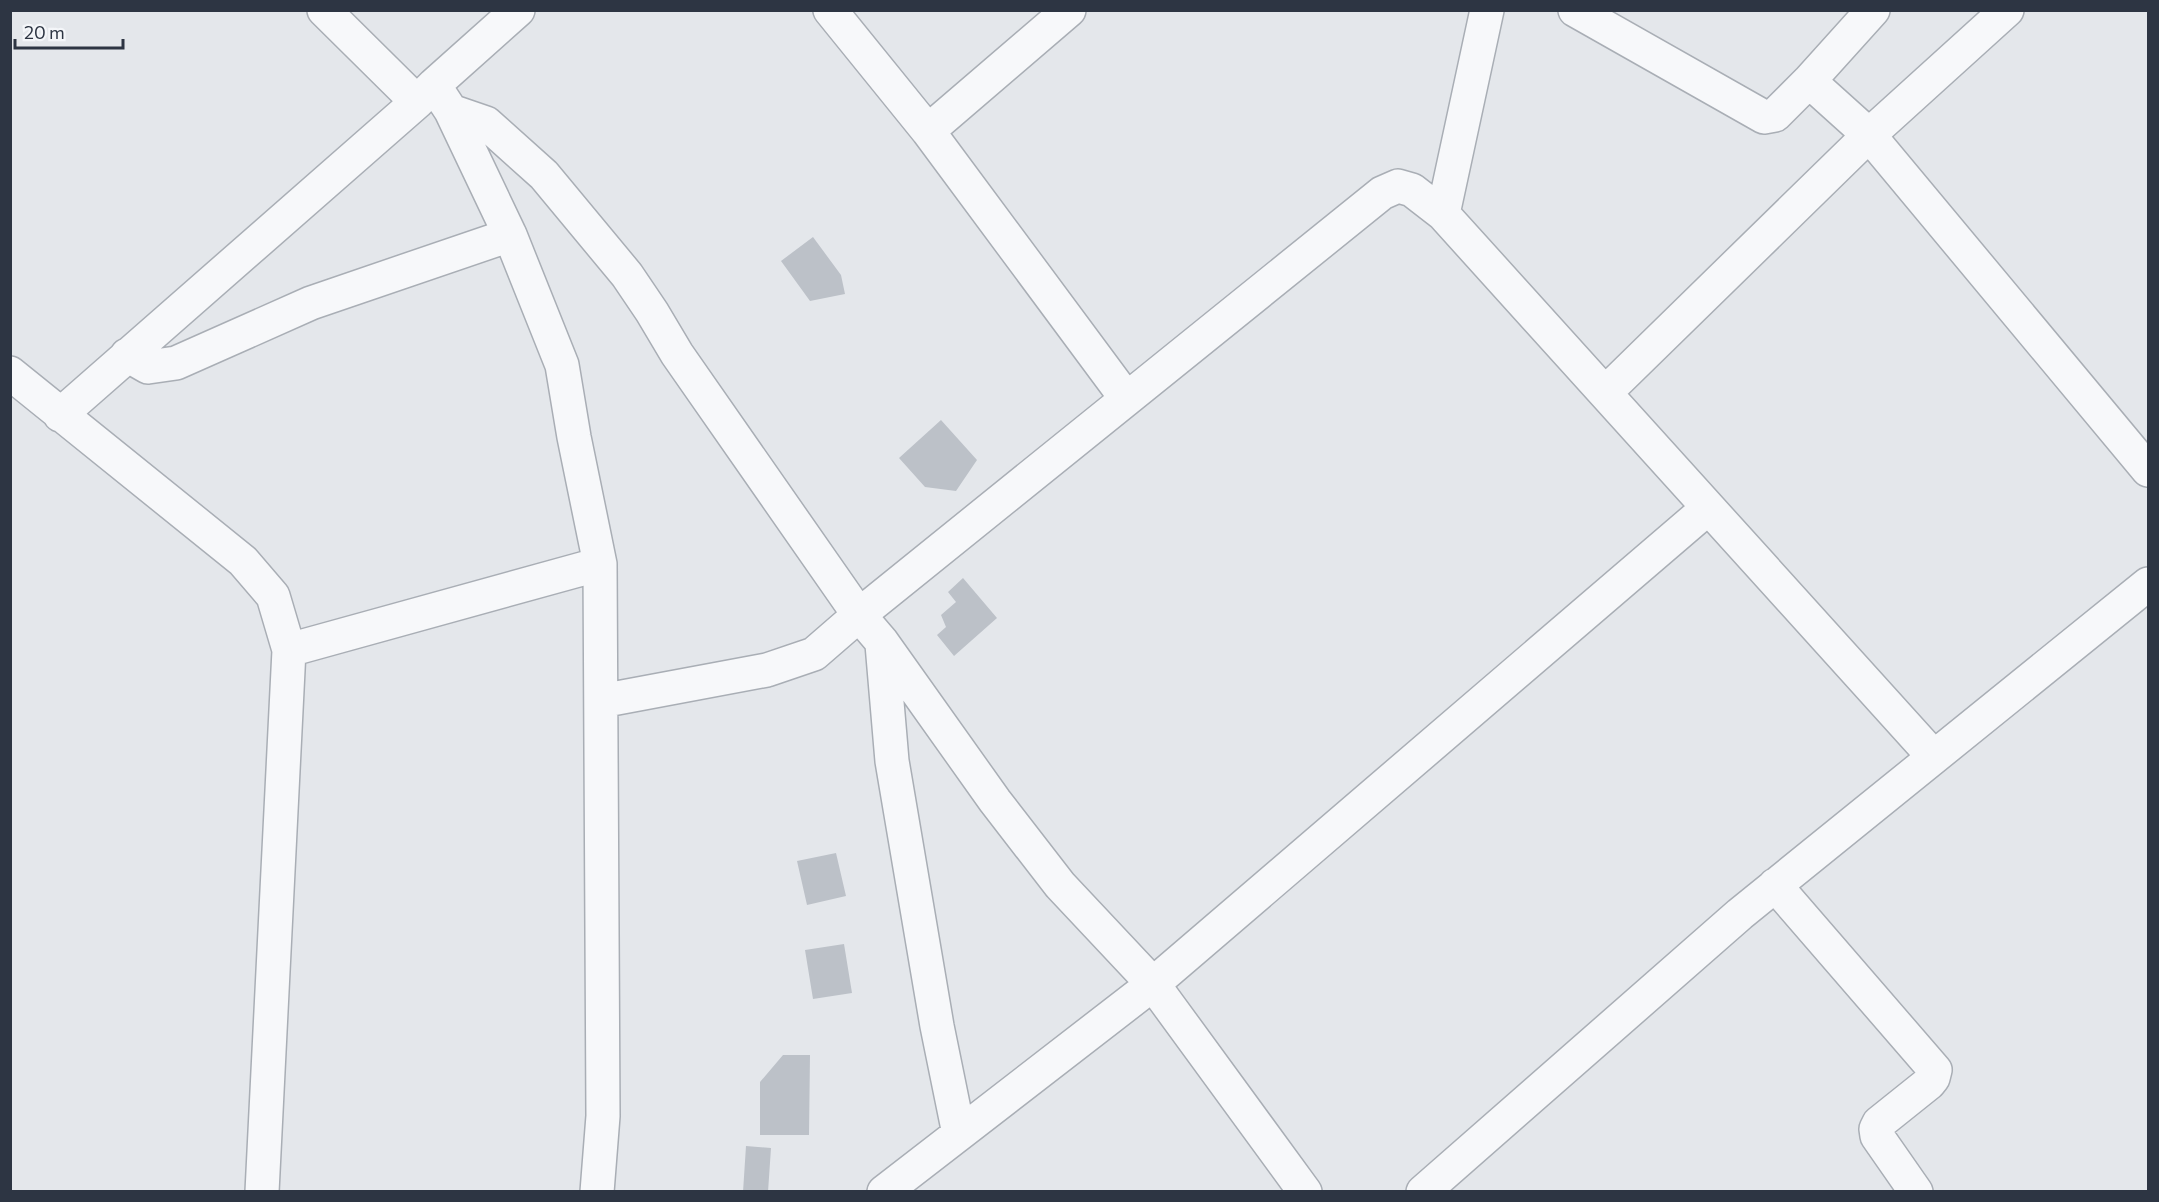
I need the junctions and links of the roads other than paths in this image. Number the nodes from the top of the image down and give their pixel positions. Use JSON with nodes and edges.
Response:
{"nodes":[{"id":1,"x":324,"y":10,"type":"edge"},
{"id":2,"x":518,"y":10,"type":"edge"},
{"id":3,"x":830,"y":10,"type":"edge"},
{"id":4,"x":1069,"y":10,"type":"edge"},
{"id":5,"x":1487,"y":10,"type":"edge"},
{"id":6,"x":1575,"y":10,"type":"edge"},
{"id":7,"x":1873,"y":10,"type":"edge"},
{"id":8,"x":2007,"y":10,"type":"edge"},
{"id":9,"x":1809,"y":81,"type":"junction"},
{"id":10,"x":434,"y":100,"type":"junction"},
{"id":11,"x":928,"y":131,"type":"junction"},
{"id":12,"x":1869,"y":135,"type":"junction"},
{"id":13,"x":1443,"y":214,"type":"junction"},
{"id":14,"x":510,"y":235,"type":"junction"},
{"id":15,"x":127,"y":356,"type":"junction"},
{"id":16,"x":10,"y":374,"type":"edge"},
{"id":17,"x":1605,"y":393,"type":"junction"},
{"id":18,"x":1126,"y":398,"type":"junction"},
{"id":19,"x":60,"y":415,"type":"junction"},
{"id":20,"x":2148,"y":470,"type":"edge"},
{"id":21,"x":1708,"y":508,"type":"junction"},
{"id":22,"x":600,"y":564,"type":"junction"},
{"id":23,"x":2148,"y":584,"type":"edge"},
{"id":24,"x":859,"y":615,"type":"junction"},
{"id":25,"x":882,"y":642,"type":"junction"},
{"id":26,"x":289,"y":650,"type":"junction"},
{"id":27,"x":601,"y":701,"type":"junction"},
{"id":28,"x":1934,"y":757,"type":"junction"},
{"id":29,"x":1775,"y":885,"type":"junction"},
{"id":30,"x":1153,"y":984,"type":"junction"},
{"id":31,"x":959,"y":1134,"type":"junction"},
{"id":32,"x":1908,"y":1188,"type":"edge"},
{"id":33,"x":262,"y":1191,"type":"edge"},
{"id":34,"x":597,"y":1191,"type":"edge"},
{"id":35,"x":884,"y":1191,"type":"edge"},
{"id":36,"x":1305,"y":1191,"type":"edge"},
{"id":37,"x":1423,"y":1191,"type":"edge"}],
"edges":[{"from":1,"to":10,"type":"street"},
{"from":2,"to":10,"type":"street"},
{"from":3,"to":11,"type":"street"},
{"from":4,"to":11,"type":"street"},
{"from":5,"to":13,"type":"street"},
{"from":6,"to":9,"type":"street"},
{"from":7,"to":9,"type":"street"},
{"from":8,"to":12,"type":"street"},
{"from":9,"to":12,"type":"street"},
{"from":10,"to":14,"type":"street"},
{"from":10,"to":15,"type":"street"},
{"from":10,"to":24,"type":"street"},
{"from":11,"to":18,"type":"street"},
{"from":12,"to":17,"type":"street"},
{"from":12,"to":20,"type":"street"},
{"from":13,"to":17,"type":"street"},
{"from":13,"to":18,"type":"street"},
{"from":14,"to":15,"type":"street"},
{"from":14,"to":22,"type":"street"},
{"from":15,"to":19,"type":"street"},
{"from":16,"to":19,"type":"street"},
{"from":17,"to":21,"type":"street"},
{"from":18,"to":24,"type":"street"},
{"from":19,"to":26,"type":"street"},
{"from":21,"to":28,"type":"street"},
{"from":21,"to":30,"type":"street"},
{"from":22,"to":26,"type":"street"},
{"from":22,"to":27,"type":"street"},
{"from":23,"to":28,"type":"street"},
{"from":24,"to":25,"type":"street"},
{"from":24,"to":27,"type":"street"},
{"from":25,"to":30,"type":"street"},
{"from":25,"to":31,"type":"street"},
{"from":26,"to":33,"type":"street"},
{"from":27,"to":34,"type":"street"},
{"from":28,"to":29,"type":"street"},
{"from":29,"to":32,"type":"street"},
{"from":29,"to":37,"type":"street"},
{"from":30,"to":31,"type":"street"},
{"from":30,"to":36,"type":"street"},
{"from":31,"to":35,"type":"street"}]}
